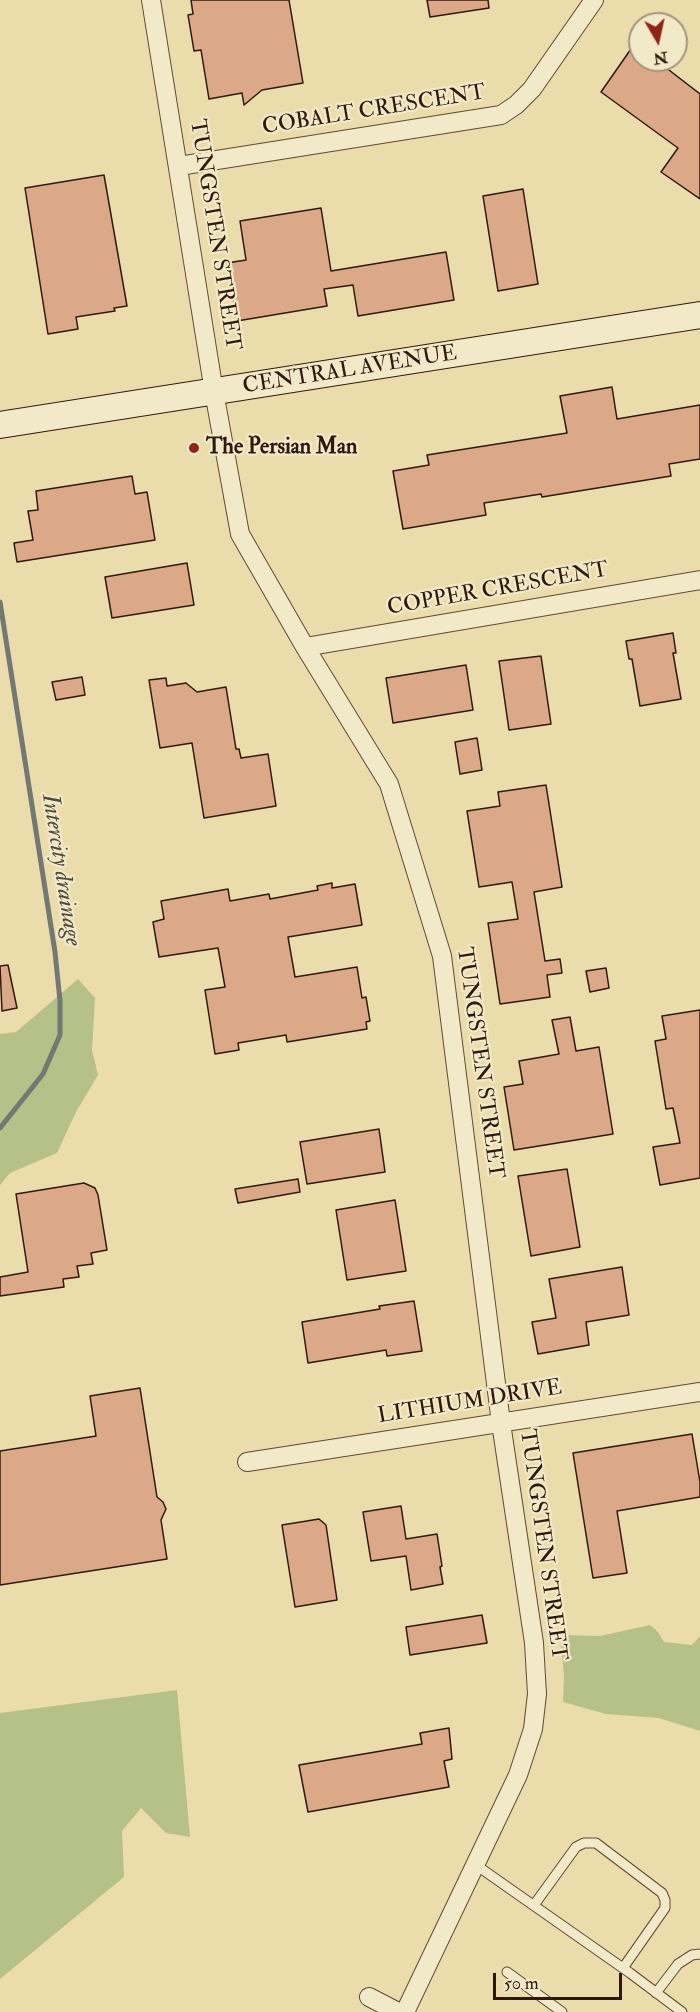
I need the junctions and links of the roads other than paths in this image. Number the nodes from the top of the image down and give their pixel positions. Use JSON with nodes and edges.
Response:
{"nodes":[{"id":1,"x":152,"y":0,"type":"edge"},
{"id":2,"x":594,"y":0,"type":"edge"},
{"id":3,"x":178,"y":166,"type":"junction"},
{"id":4,"x":700,"y":315,"type":"edge"},
{"id":5,"x":214,"y":392,"type":"junction"},
{"id":6,"x":0,"y":425,"type":"edge"},
{"id":7,"x":700,"y":580,"type":"edge"},
{"id":8,"x":305,"y":647,"type":"junction"},
{"id":9,"x":700,"y":1392,"type":"edge"},
{"id":10,"x":501,"y":1423,"type":"junction"},
{"id":11,"x":247,"y":1462,"type":"dead end"},
{"id":12,"x":476,"y":1865,"type":"junction"},
{"id":13,"x":534,"y":1905,"type":"junction"},
{"id":14,"x":700,"y":1954,"type":"edge"},
{"id":15,"x":623,"y":1968,"type":"junction"},
{"id":16,"x":507,"y":1972,"type":"dead end"},
{"id":17,"x":656,"y":1993,"type":"junction"},
{"id":18,"x":369,"y":1997,"type":"dead end"},
{"id":19,"x":398,"y":2012,"type":"edge"},
{"id":20,"x":405,"y":2012,"type":"edge"},
{"id":21,"x":562,"y":2012,"type":"edge"},
{"id":22,"x":682,"y":2012,"type":"edge"}],
"edges":[{"from":1,"to":3,"type":"street","name":"TUNGSTEN STREET"},
{"from":2,"to":3,"type":"street","name":"COBALT CRESCENT"},
{"from":3,"to":5,"type":"street","name":"TUNGSTEN STREET"},
{"from":4,"to":5,"type":"main road","name":"CENTRAL AVENUE"},
{"from":5,"to":6,"type":"main road","name":"CENTRAL AVENUE"},
{"from":5,"to":8,"type":"street","name":"TUNGSTEN STREET"},
{"from":7,"to":8,"type":"street","name":"COPPER CRESCENT"},
{"from":8,"to":10,"type":"street","name":"TUNGSTEN STREET"},
{"from":9,"to":10,"type":"street","name":"LITHIUM DRIVE"},
{"from":10,"to":11,"type":"street","name":"LITHIUM DRIVE"},
{"from":10,"to":12,"type":"street","name":"TUNGSTEN STREET"},
{"from":12,"to":13,"type":"lane"},
{"from":12,"to":20,"type":"street","name":"TUNGSTEN STREET"},
{"from":13,"to":15,"type":"lane"},
{"from":13,"to":15,"type":"lane"},
{"from":14,"to":17,"type":"lane"},
{"from":15,"to":17,"type":"lane"},
{"from":16,"to":21,"type":"lane"},
{"from":17,"to":22,"type":"lane"},
{"from":18,"to":19,"type":"street"}]}
